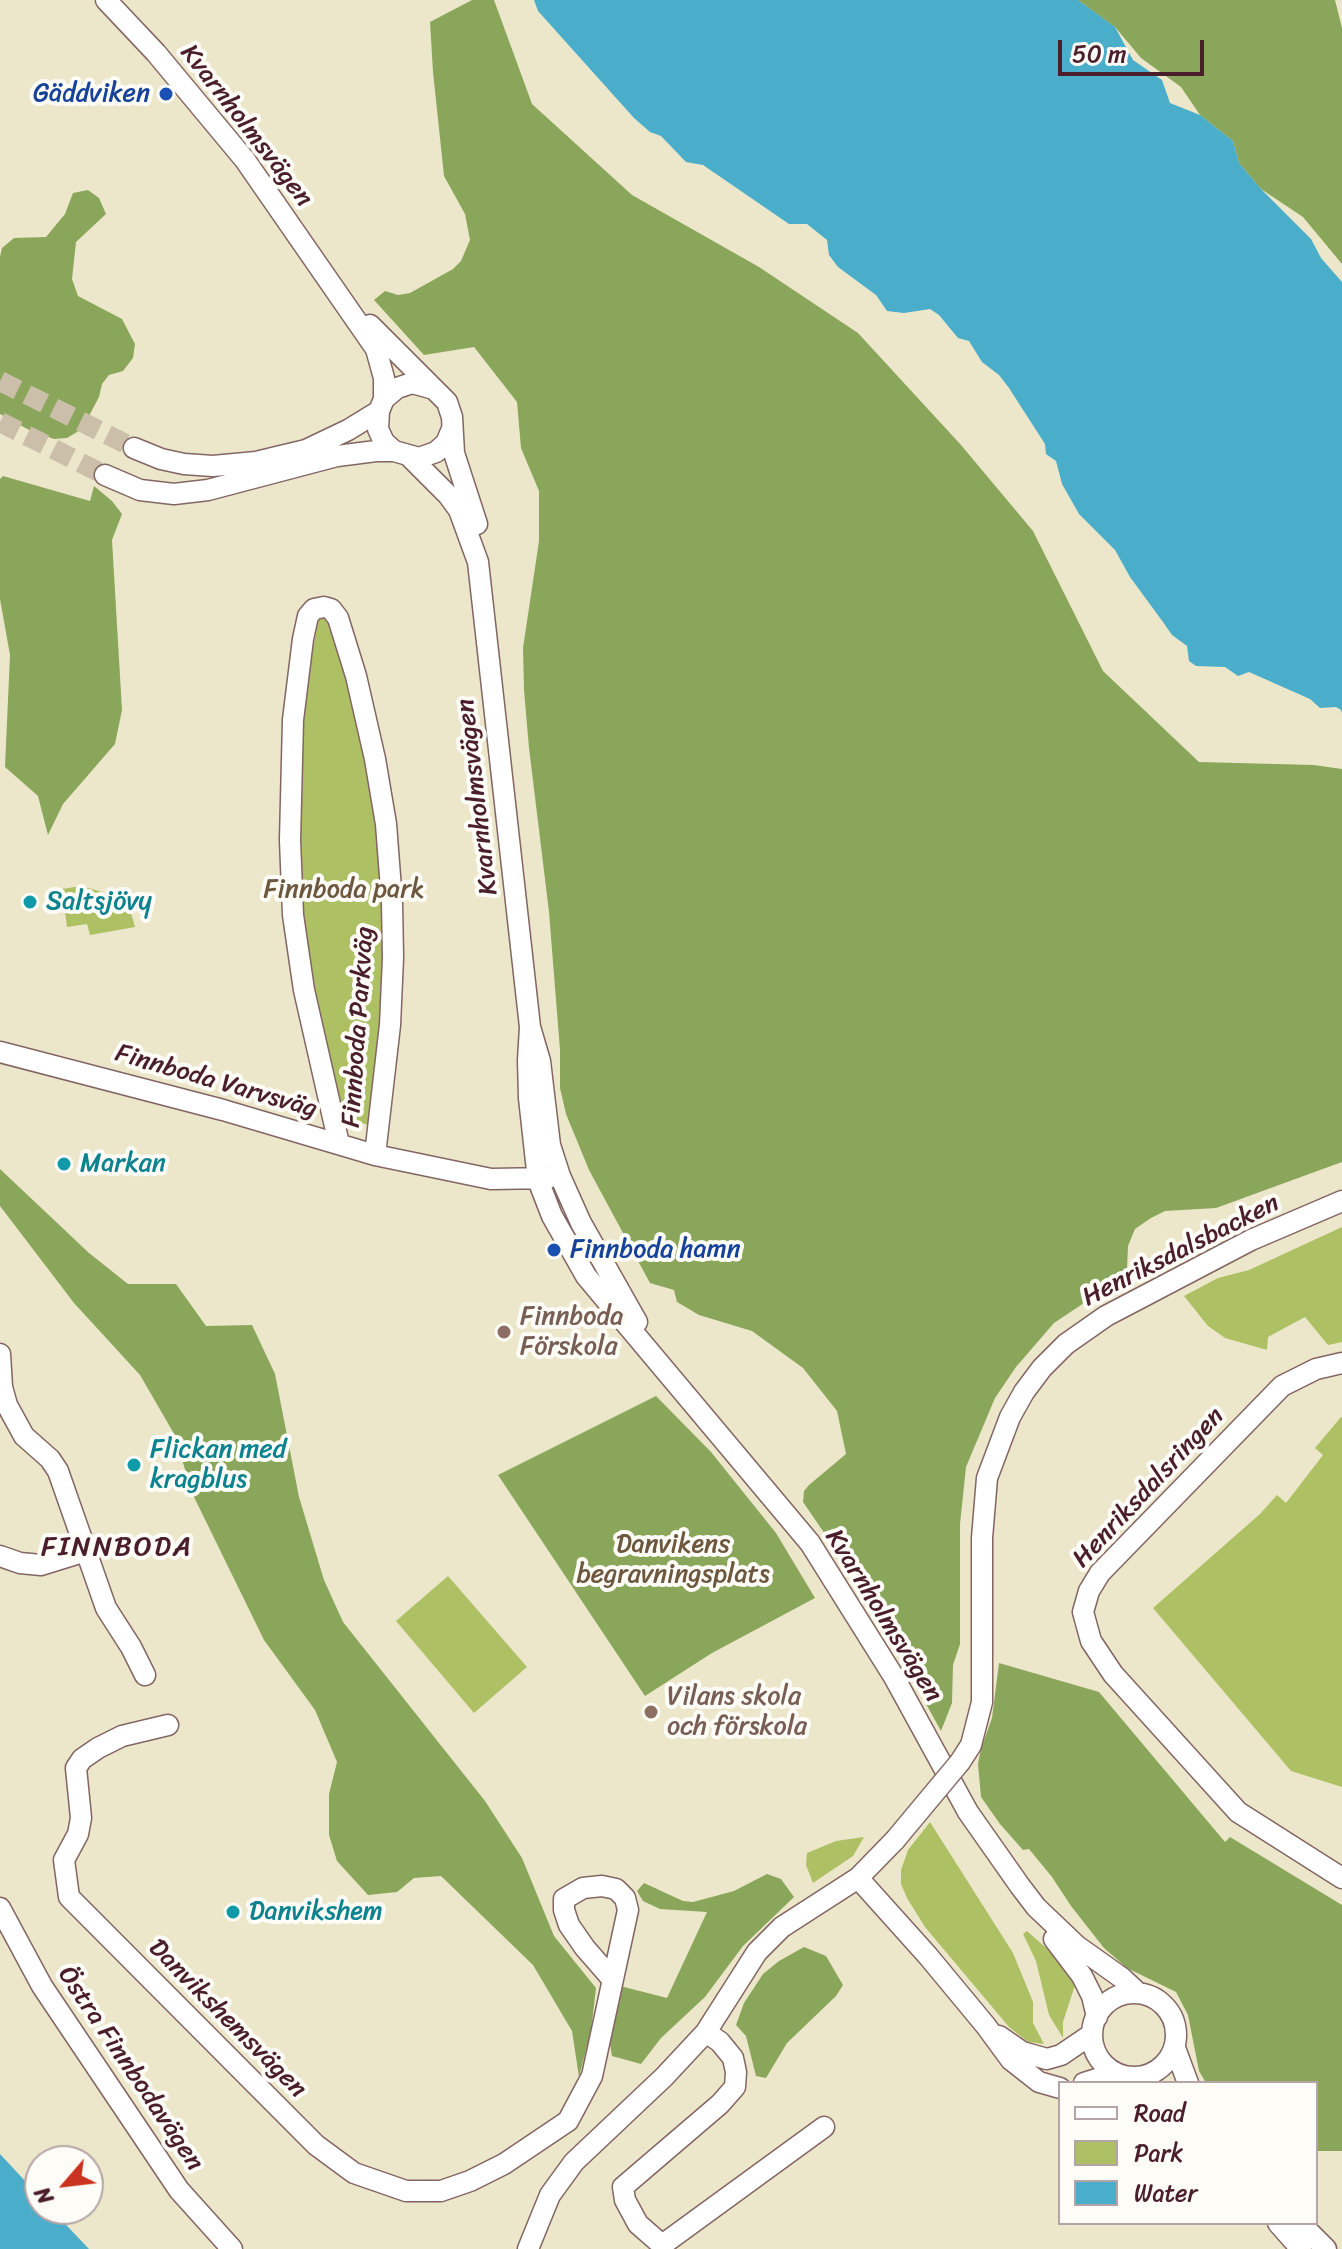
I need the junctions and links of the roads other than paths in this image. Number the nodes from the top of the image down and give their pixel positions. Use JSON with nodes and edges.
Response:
{"nodes":[{"id":1,"x":106,"y":0,"type":"edge"},
{"id":2,"x":335,"y":291,"type":"junction"},
{"id":3,"x":438,"y":390,"type":"junction"},
{"id":4,"x":382,"y":405,"type":"junction"},
{"id":5,"x":452,"y":429,"type":"junction"},
{"id":6,"x":134,"y":448,"type":"tunnel mouth"},
{"id":7,"x":402,"y":455,"type":"junction"},
{"id":8,"x":105,"y":475,"type":"tunnel mouth"},
{"id":9,"x":478,"y":562,"type":"junction"},
{"id":10,"x":530,"y":1027,"type":"junction"},
{"id":11,"x":0,"y":1052,"type":"edge"},
{"id":12,"x":339,"y":1144,"type":"junction"},
{"id":13,"x":375,"y":1155,"type":"junction"},
{"id":14,"x":560,"y":1176,"type":"junction"},
{"id":15,"x":538,"y":1180,"type":"junction"},
{"id":16,"x":1342,"y":1201,"type":"edge"},
{"id":17,"x":0,"y":1354,"type":"edge"},
{"id":18,"x":1342,"y":1363,"type":"edge"},
{"id":19,"x":663,"y":1366,"type":"junction"},
{"id":20,"x":1,"y":1376,"type":"edge"},
{"id":21,"x":86,"y":1551,"type":"junction"},
{"id":22,"x":0,"y":1556,"type":"edge"},
{"id":23,"x":145,"y":1675,"type":"dead end"},
{"id":24,"x":168,"y":1725,"type":"dead end"},
{"id":25,"x":858,"y":1878,"type":"junction"},
{"id":26,"x":1342,"y":1878,"type":"edge"},
{"id":27,"x":1036,"y":1907,"type":"junction"},
{"id":28,"x":0,"y":1908,"type":"edge"},
{"id":29,"x":612,"y":1979,"type":"dead end"},
{"id":30,"x":1138,"y":1993,"type":"junction"},
{"id":31,"x":986,"y":2026,"type":"junction"},
{"id":32,"x":1095,"y":2026,"type":"junction"},
{"id":33,"x":706,"y":2032,"type":"junction"},
{"id":34,"x":1175,"y":2048,"type":"junction"},
{"id":35,"x":1131,"y":2078,"type":"edge"},
{"id":36,"x":1103,"y":2081,"type":"edge"},
{"id":37,"x":1187,"y":2081,"type":"edge"},
{"id":38,"x":1058,"y":2087,"type":"edge"},
{"id":39,"x":568,"y":2121,"type":"junction"},
{"id":40,"x":824,"y":2127,"type":"dead end"},
{"id":41,"x":594,"y":2143,"type":"junction"},
{"id":42,"x":1280,"y":2225,"type":"edge"},
{"id":43,"x":1302,"y":2225,"type":"edge"},
{"id":44,"x":232,"y":2249,"type":"edge"},
{"id":45,"x":528,"y":2249,"type":"edge"},
{"id":46,"x":1301,"y":2249,"type":"edge"},
{"id":47,"x":1326,"y":2249,"type":"edge"}],
"edges":[{"from":1,"to":2,"type":"street","name":"Kvarnholmsvägen"},
{"from":2,"to":3,"type":"street","name":"Kvarnholmsvägen"},
{"from":2,"to":4,"type":"street","name":"Kvarnholmsvägen"},
{"from":3,"to":4,"type":"street"},
{"from":3,"to":5,"type":"street","name":"Kvarnholmsvägen"},
{"from":4,"to":6,"type":"street"},
{"from":4,"to":7,"type":"street","name":"Kvarnholmsvägen"},
{"from":5,"to":7,"type":"street"},
{"from":5,"to":9,"type":"street","name":"Kvarnholmsvägen"},
{"from":7,"to":8,"type":"street"},
{"from":7,"to":9,"type":"street","name":"Kvarnholmsvägen"},
{"from":9,"to":10,"type":"street","name":"Kvarnholmsvägen"},
{"from":10,"to":14,"type":"street","name":"Kvarnholmsvägen"},
{"from":10,"to":15,"type":"street","name":"Kvarnholmsvägen"},
{"from":11,"to":12,"type":"street","name":"Finnboda Varvsväg"},
{"from":12,"to":13,"type":"street","name":"Finnboda Varvsväg"},
{"from":12,"to":13,"type":"street","name":"Finnboda Parkväg"},
{"from":13,"to":15,"type":"street","name":"Finnboda Varvsväg"},
{"from":14,"to":15,"type":"street","name":"Finnboda Varvsväg"},
{"from":14,"to":19,"type":"street","name":"Kvarnholmsvägen"},
{"from":15,"to":19,"type":"street","name":"Kvarnholmsvägen"},
{"from":16,"to":25,"type":"street","name":"Henriksdalsbacken","bridge":true},
{"from":17,"to":20,"type":"street"},
{"from":18,"to":26,"type":"street","name":"Henriksdalsringen"},
{"from":19,"to":27,"type":"street","name":"Kvarnholmsvägen"},
{"from":20,"to":21,"type":"street"},
{"from":21,"to":22,"type":"street"},
{"from":21,"to":23,"type":"street"},
{"from":24,"to":39,"type":"street","name":"Danvikshemsvägen"},
{"from":25,"to":31,"type":"street"},
{"from":25,"to":33,"type":"street"},
{"from":27,"to":30,"type":"street","name":"Kvarnholmsvägen"},
{"from":27,"to":32,"type":"street","name":"Kvarnholmsvägen"},
{"from":28,"to":44,"type":"street","name":"Östra Finnbodavägen"},
{"from":29,"to":39,"type":"street","name":"Danvikshemsvägen"},
{"from":30,"to":32,"type":"street"},
{"from":30,"to":34,"type":"street","name":"Kvarnholmsvägen"},
{"from":31,"to":32,"type":"street"},
{"from":31,"to":38,"type":"street"},
{"from":32,"to":35,"type":"street","name":"Kvarnholmsvägen"},
{"from":33,"to":40,"type":"street"},
{"from":33,"to":41,"type":"street"},
{"from":34,"to":35,"type":"street"},
{"from":34,"to":37,"type":"street","name":"Kvarnholmsvägen"},
{"from":35,"to":36,"type":"street"},
{"from":39,"to":41,"type":"street"},
{"from":41,"to":45,"type":"street"},
{"from":42,"to":46,"type":"street"},
{"from":43,"to":47,"type":"street"}]}
